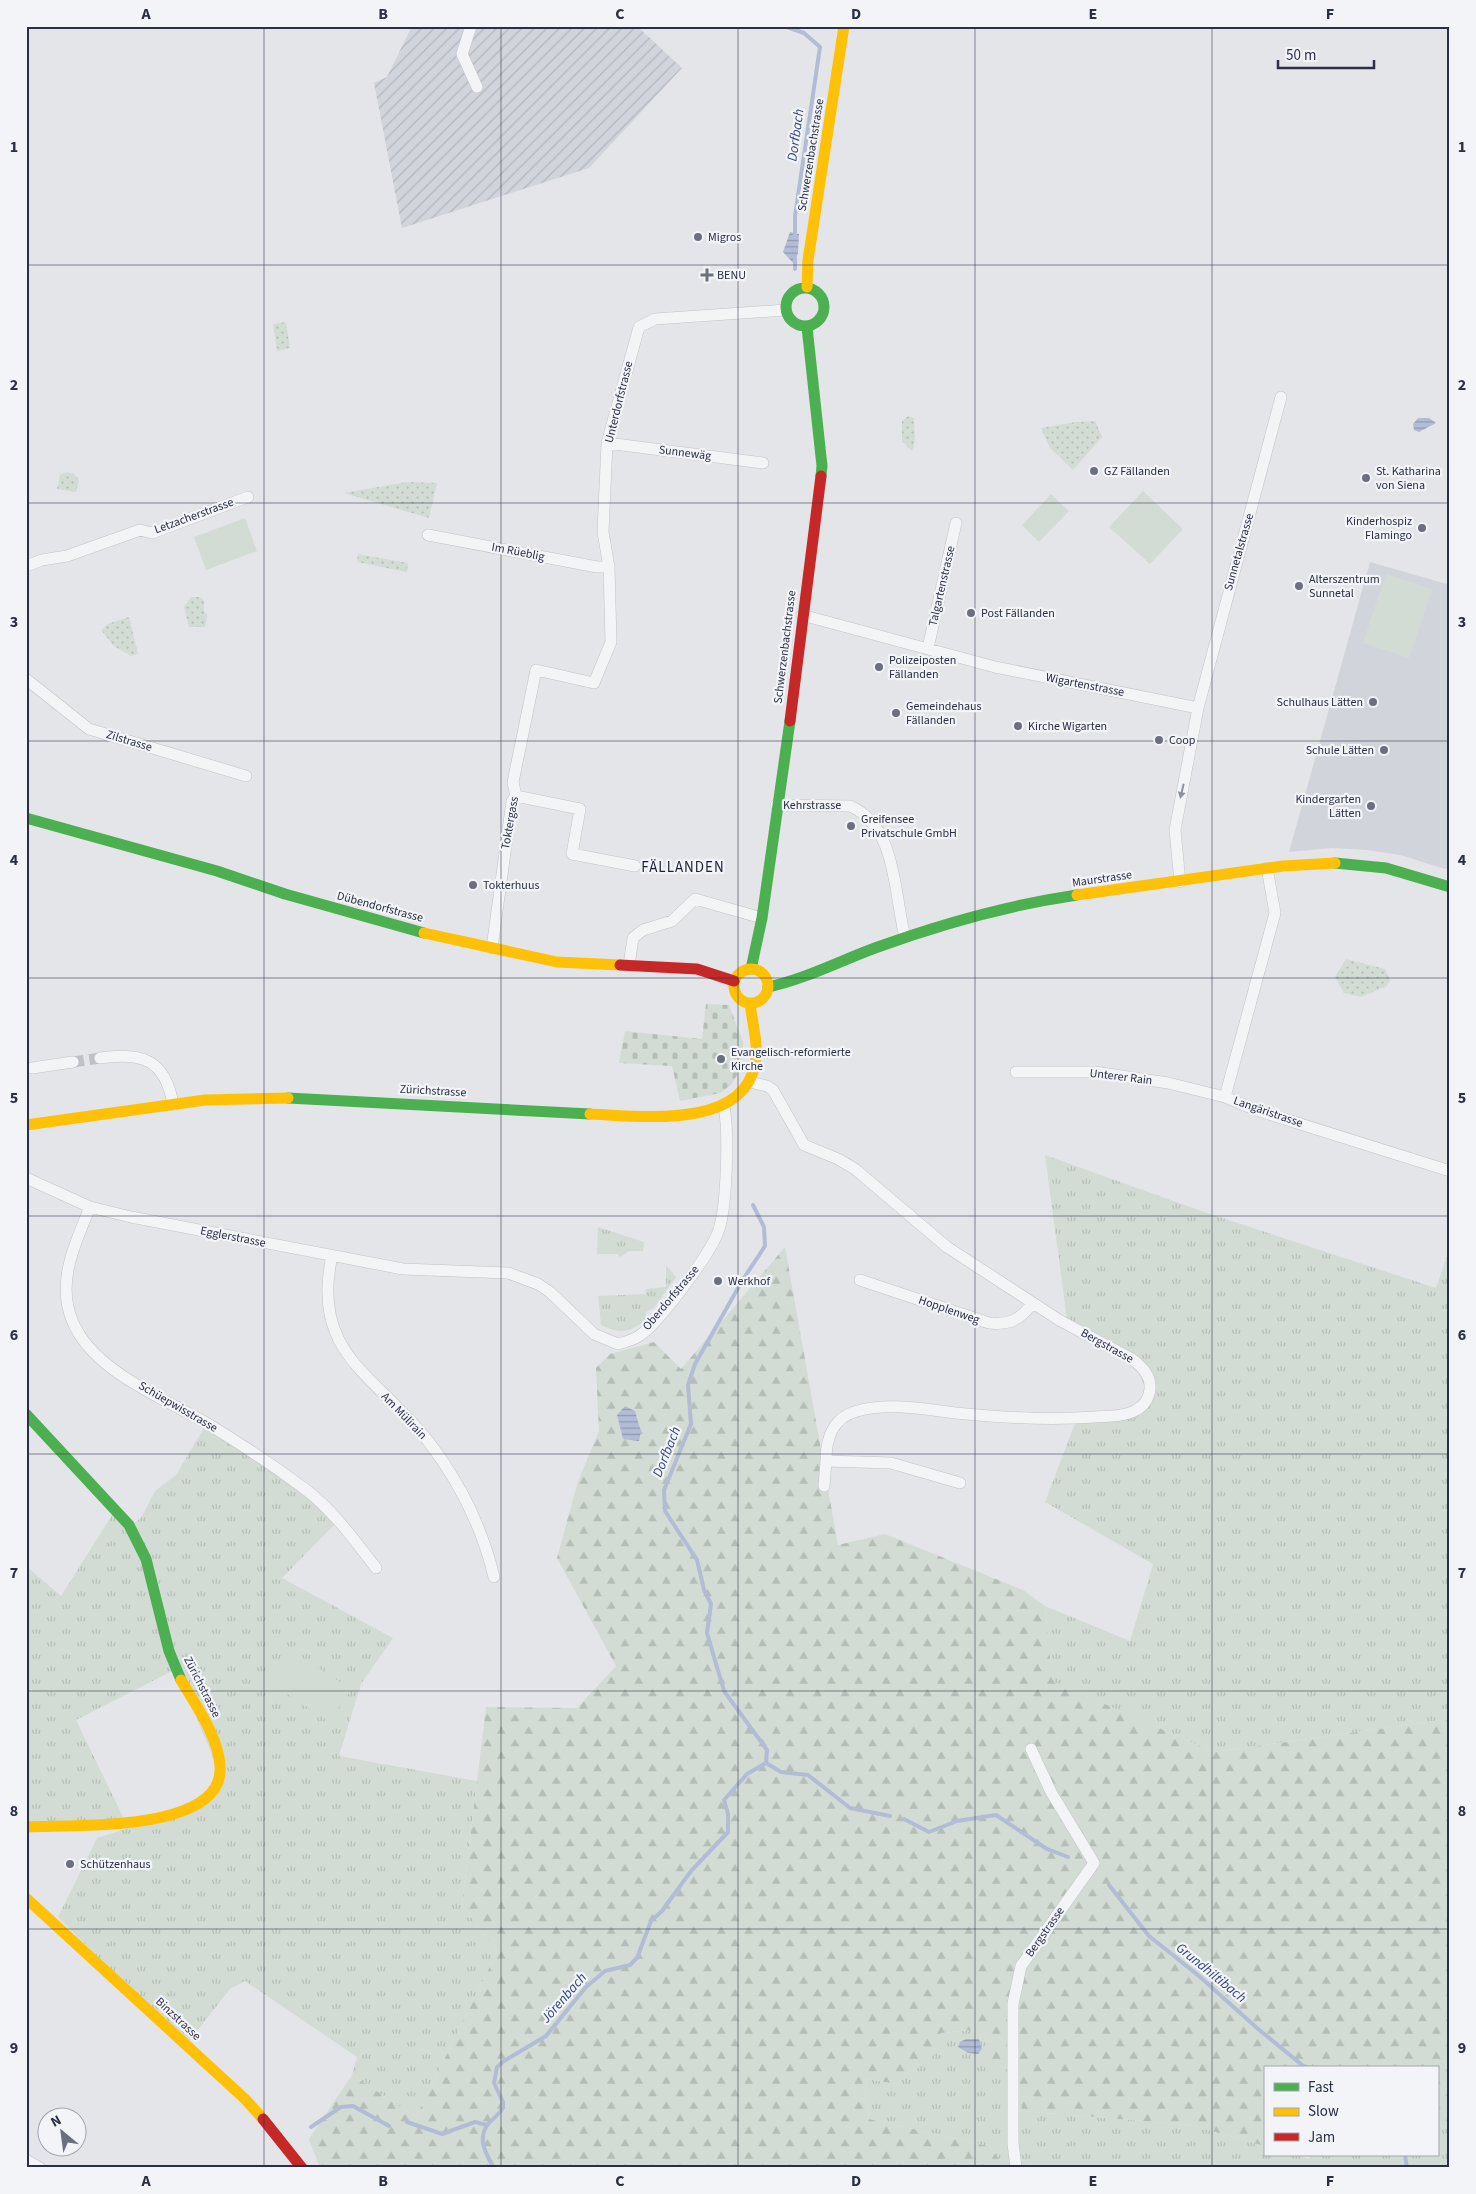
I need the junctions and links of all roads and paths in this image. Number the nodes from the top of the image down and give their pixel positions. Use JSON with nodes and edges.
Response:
{"nodes":[{"id":1,"x":471,"y":26,"type":"edge"},
{"id":2,"x":844,"y":26,"type":"edge"},
{"id":3,"x":477,"y":87,"type":"dead end"},
{"id":4,"x":807,"y":287,"type":"junction"},
{"id":5,"x":786,"y":310,"type":"junction"},
{"id":6,"x":807,"y":326,"type":"junction"},
{"id":7,"x":1281,"y":396,"type":"dead end"},
{"id":8,"x":607,"y":444,"type":"junction"},
{"id":9,"x":763,"y":463,"type":"dead end"},
{"id":10,"x":248,"y":497,"type":"dead end"},
{"id":11,"x":956,"y":523,"type":"dead end"},
{"id":12,"x":428,"y":535,"type":"dead end"},
{"id":13,"x":26,"y":566,"type":"edge"},
{"id":14,"x":609,"y":567,"type":"junction"},
{"id":15,"x":802,"y":615,"type":"junction"},
{"id":16,"x":928,"y":648,"type":"junction"},
{"id":17,"x":536,"y":670,"type":"joint"},
{"id":18,"x":26,"y":679,"type":"edge"},
{"id":19,"x":1198,"y":708,"type":"junction"},
{"id":20,"x":246,"y":776,"type":"dead end"},
{"id":21,"x":516,"y":796,"type":"junction"},
{"id":22,"x":776,"y":805,"type":"junction"},
{"id":23,"x":26,"y":818,"type":"edge"},
{"id":24,"x":635,"y":866,"type":"dead end"},
{"id":25,"x":1267,"y":868,"type":"junction"},
{"id":26,"x":1180,"y":882,"type":"junction"},
{"id":27,"x":1450,"y":887,"type":"edge"},
{"id":28,"x":762,"y":918,"type":"junction"},
{"id":29,"x":905,"y":937,"type":"junction"},
{"id":30,"x":492,"y":948,"type":"junction"},
{"id":31,"x":629,"y":965,"type":"junction"},
{"id":32,"x":752,"y":969,"type":"junction"},
{"id":33,"x":734,"y":981,"type":"junction"},
{"id":34,"x":768,"y":987,"type":"junction"},
{"id":35,"x":750,"y":1004,"type":"junction"},
{"id":36,"x":100,"y":1058,"type":"tunnel mouth"},
{"id":37,"x":73,"y":1062,"type":"tunnel mouth"},
{"id":38,"x":32,"y":1068,"type":"dead end"},
{"id":39,"x":1016,"y":1072,"type":"dead end"},
{"id":40,"x":750,"y":1082,"type":"junction"},
{"id":41,"x":1225,"y":1097,"type":"junction"},
{"id":42,"x":173,"y":1105,"type":"junction"},
{"id":43,"x":724,"y":1107,"type":"junction"},
{"id":44,"x":26,"y":1125,"type":"edge"},
{"id":45,"x":1450,"y":1171,"type":"edge"},
{"id":46,"x":26,"y":1178,"type":"edge"},
{"id":47,"x":90,"y":1207,"type":"junction"},
{"id":48,"x":332,"y":1256,"type":"junction"},
{"id":49,"x":446,"y":1272,"type":"joint"},
{"id":50,"x":860,"y":1280,"type":"dead end"},
{"id":51,"x":1032,"y":1303,"type":"junction"},
{"id":52,"x":26,"y":1414,"type":"edge"},
{"id":53,"x":826,"y":1461,"type":"junction"},
{"id":54,"x":960,"y":1483,"type":"dead end"},
{"id":55,"x":824,"y":1486,"type":"dead end"},
{"id":56,"x":376,"y":1568,"type":"dead end"},
{"id":57,"x":494,"y":1577,"type":"dead end"},
{"id":58,"x":1032,"y":1749,"type":"dead end"},
{"id":59,"x":26,"y":1827,"type":"edge"},
{"id":60,"x":26,"y":1898,"type":"edge"},
{"id":61,"x":26,"y":2160,"type":"edge"},
{"id":62,"x":40,"y":2168,"type":"edge"},
{"id":63,"x":302,"y":2168,"type":"edge"},
{"id":64,"x":1016,"y":2168,"type":"edge"}],
"edges":[{"from":1,"to":3,"type":"street"},
{"from":2,"to":4,"type":"main road","name":"Schwerzenbachstrasse"},
{"from":4,"to":5,"type":"main road"},
{"from":4,"to":6,"type":"main road"},
{"from":5,"to":6,"type":"main road"},
{"from":5,"to":8,"type":"street","name":"Unterdorfstrasse"},
{"from":6,"to":15,"type":"main road","name":"Schwerzenbachstrasse"},
{"from":7,"to":19,"type":"street","name":"Sunnetalstrasse"},
{"from":8,"to":9,"type":"street","name":"Sunnewäg"},
{"from":8,"to":14,"type":"street","name":"Unterdorfstrasse"},
{"from":10,"to":13,"type":"street","name":"Letzacherstrasse"},
{"from":11,"to":16,"type":"street","name":"Talgartenstrasse"},
{"from":12,"to":14,"type":"street","name":"Im Rüeblig"},
{"from":14,"to":17,"type":"street","name":"Unterdorfstrasse"},
{"from":15,"to":16,"type":"street","name":"Wigartenstrasse"},
{"from":15,"to":22,"type":"main road","name":"Schwerzenbachstrasse"},
{"from":16,"to":19,"type":"street","name":"Wigartenstrasse"},
{"from":17,"to":21,"type":"street","name":"Toktergass"},
{"from":18,"to":20,"type":"street","name":"Zilstrasse"},
{"from":19,"to":26,"type":"street","one_way":true},
{"from":21,"to":24,"type":"street"},
{"from":21,"to":30,"type":"street","name":"Toktergass"},
{"from":22,"to":28,"type":"main road","name":"Schwerzenbachstrasse"},
{"from":22,"to":29,"type":"street","name":"Kehrstrasse"},
{"from":23,"to":30,"type":"main road","name":"Dübendorfstrasse"},
{"from":25,"to":26,"type":"main road","name":"Maurstrasse"},
{"from":25,"to":27,"type":"main road","name":"Maurstrasse"},
{"from":25,"to":41,"type":"street","name":"Langäristrasse"},
{"from":26,"to":29,"type":"main road","name":"Maurstrasse"},
{"from":28,"to":31,"type":"street"},
{"from":28,"to":32,"type":"main road","name":"Schwerzenbachstrasse"},
{"from":29,"to":34,"type":"main road","name":"Maurstrasse"},
{"from":30,"to":31,"type":"main road","name":"Dübendorfstrasse"},
{"from":31,"to":33,"type":"main road","name":"Dübendorfstrasse"},
{"from":32,"to":33,"type":"main road"},
{"from":32,"to":34,"type":"main road"},
{"from":33,"to":35,"type":"main road"},
{"from":34,"to":35,"type":"main road"},
{"from":35,"to":40,"type":"main road"},
{"from":36,"to":42,"type":"street"},
{"from":37,"to":38,"type":"street"},
{"from":39,"to":41,"type":"street","name":"Unterer Rain"},
{"from":40,"to":43,"type":"main road","name":"Zürichstrasse"},
{"from":40,"to":51,"type":"street","name":"Bergstrasse"},
{"from":41,"to":45,"type":"street","name":"Langäristrasse"},
{"from":42,"to":43,"type":"main road","name":"Zürichstrasse"},
{"from":42,"to":44,"type":"main road","name":"Zürichstrasse"},
{"from":43,"to":49,"type":"street","name":"Oberdorfstrasse"},
{"from":46,"to":47,"type":"street","name":"Egglerstrasse"},
{"from":47,"to":48,"type":"street","name":"Egglerstrasse"},
{"from":47,"to":56,"type":"street","name":"Schüepwisstrasse"},
{"from":48,"to":49,"type":"street","name":"Egglerstrasse"},
{"from":48,"to":57,"type":"street","name":"Am Mülirain"},
{"from":50,"to":51,"type":"street","name":"Hopplenweg"},
{"from":51,"to":53,"type":"street","name":"Bergstrasse"},
{"from":52,"to":59,"type":"main road","name":"Zürichstrasse"},
{"from":53,"to":54,"type":"street"},
{"from":53,"to":55,"type":"street","name":"Bergstrasse"},
{"from":58,"to":64,"type":"street","name":"Bergstrasse"},
{"from":60,"to":63,"type":"main road","name":"Binzstrasse"},
{"from":61,"to":62,"type":"street"}]}
